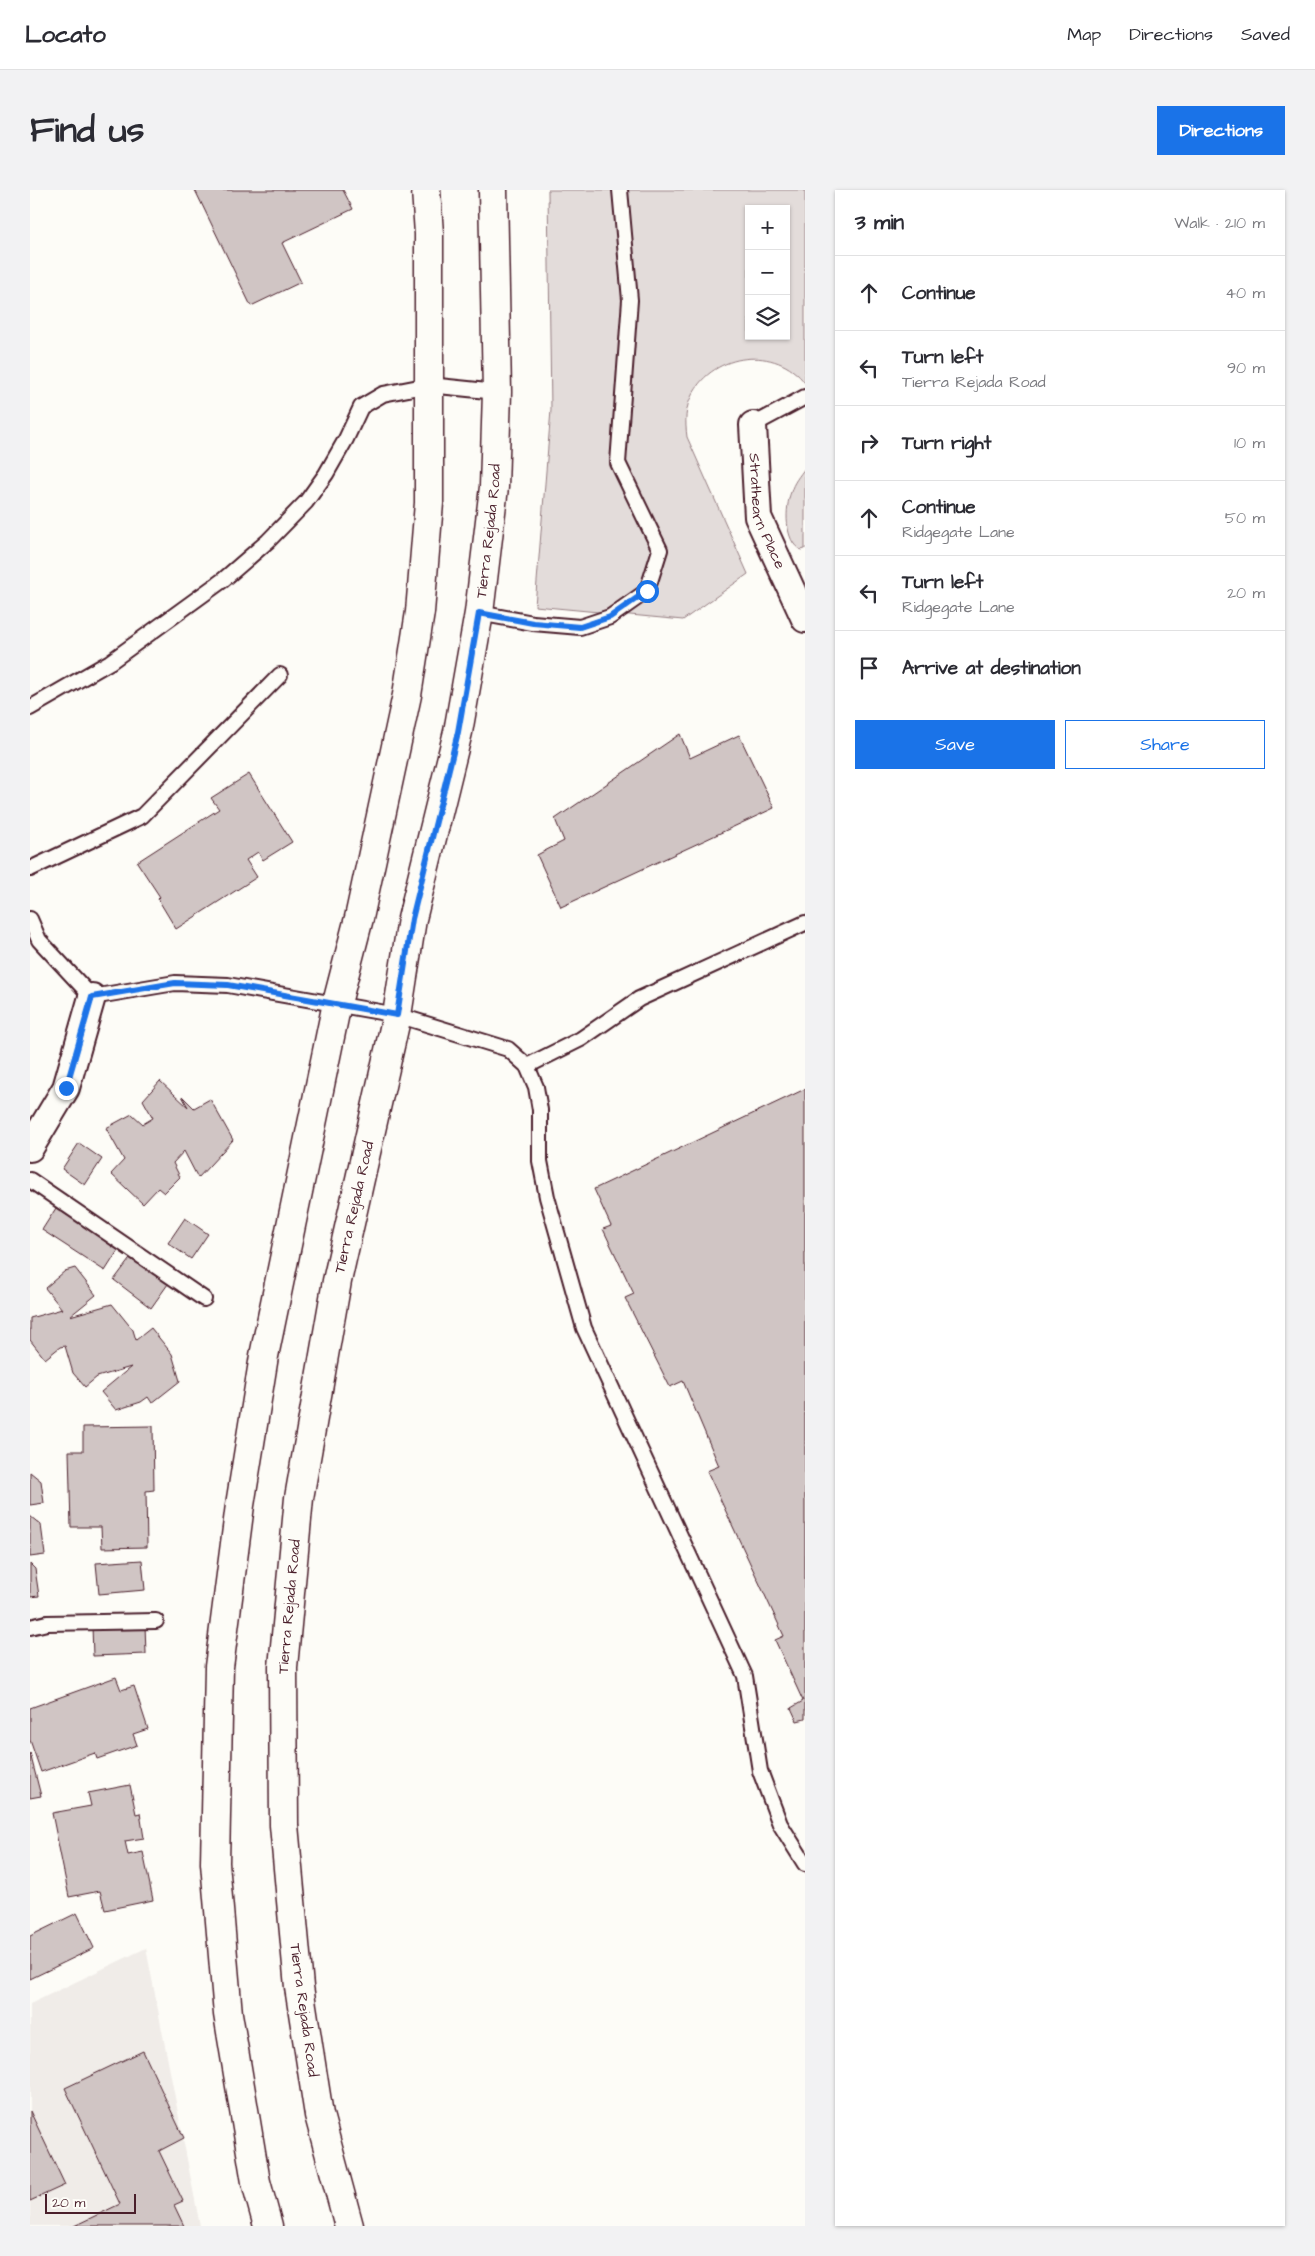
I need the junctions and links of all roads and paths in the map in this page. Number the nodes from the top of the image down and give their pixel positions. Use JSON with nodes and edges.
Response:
{"nodes":[{"id":1,"x":426,"y":190,"type":"edge"},
{"id":2,"x":493,"y":190,"type":"edge"},
{"id":3,"x":620,"y":190,"type":"edge"},
{"id":4,"x":429,"y":384,"type":"junction"},
{"id":5,"x":497,"y":392,"type":"junction"},
{"id":6,"x":805,"y":397,"type":"edge"},
{"id":7,"x":753,"y":425,"type":"joint"},
{"id":8,"x":479,"y":613,"type":"junction"},
{"id":9,"x":805,"y":619,"type":"edge"},
{"id":10,"x":280,"y":675,"type":"dead end"},
{"id":11,"x":30,"y":708,"type":"edge"},
{"id":12,"x":30,"y":869,"type":"edge"},
{"id":13,"x":30,"y":919,"type":"edge"},
{"id":14,"x":805,"y":923,"type":"edge"},
{"id":15,"x":92,"y":997,"type":"junction"},
{"id":16,"x":337,"y":1003,"type":"junction"},
{"id":17,"x":397,"y":1015,"type":"junction"},
{"id":18,"x":526,"y":1066,"type":"junction"},
{"id":19,"x":30,"y":1148,"type":"edge"},
{"id":20,"x":30,"y":1180,"type":"edge"},
{"id":21,"x":204,"y":1299,"type":"dead end"},
{"id":22,"x":156,"y":1621,"type":"dead end"},
{"id":23,"x":30,"y":1626,"type":"edge"},
{"id":24,"x":805,"y":1864,"type":"edge"},
{"id":25,"x":268,"y":2226,"type":"edge"},
{"id":26,"x":349,"y":2226,"type":"edge"}],
"edges":[{"from":1,"to":4,"type":"main road"},
{"from":2,"to":5,"type":"main road","name":"Tierra Rejada Road"},
{"from":3,"to":8,"type":"lane"},
{"from":4,"to":5,"type":"lane"},
{"from":4,"to":11,"type":"lane"},
{"from":4,"to":16,"type":"main road"},
{"from":5,"to":8,"type":"main road","name":"Tierra Rejada Road"},
{"from":6,"to":7,"type":"lane"},
{"from":7,"to":9,"type":"street","name":"Strathearn Place"},
{"from":8,"to":17,"type":"main road","name":"Tierra Rejada Road"},
{"from":10,"to":12,"type":"lane"},
{"from":13,"to":15,"type":"lane"},
{"from":14,"to":18,"type":"lane"},
{"from":15,"to":16,"type":"lane"},
{"from":15,"to":19,"type":"street"},
{"from":16,"to":17,"type":"lane"},
{"from":16,"to":25,"type":"main road"},
{"from":17,"to":18,"type":"lane"},
{"from":17,"to":26,"type":"main road","name":"Tierra Rejada Road"},
{"from":18,"to":24,"type":"lane"},
{"from":20,"to":21,"type":"lane"},
{"from":22,"to":23,"type":"lane"}]}
